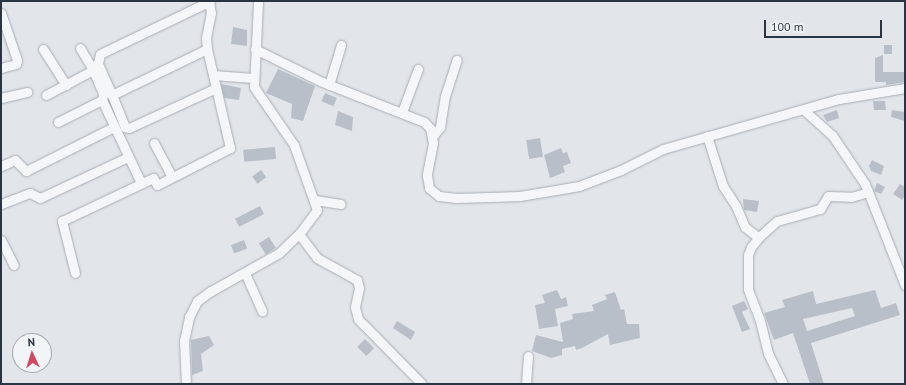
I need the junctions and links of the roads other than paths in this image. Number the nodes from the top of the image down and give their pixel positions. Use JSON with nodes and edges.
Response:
{"nodes":[{"id":1,"x":209,"y":1,"type":"edge"},
{"id":2,"x":258,"y":1,"type":"edge"},
{"id":3,"x":1,"y":13,"type":"edge"},
{"id":4,"x":5,"y":36,"type":"edge"},
{"id":5,"x":341,"y":45,"type":"dead end"},
{"id":6,"x":80,"y":48,"type":"dead end"},
{"id":7,"x":43,"y":49,"type":"dead end"},
{"id":8,"x":207,"y":49,"type":"junction"},
{"id":9,"x":254,"y":49,"type":"junction"},
{"id":10,"x":457,"y":60,"type":"dead end"},
{"id":11,"x":1,"y":68,"type":"edge"},
{"id":12,"x":418,"y":69,"type":"dead end"},
{"id":13,"x":93,"y":70,"type":"junction"},
{"id":14,"x":213,"y":75,"type":"junction"},
{"id":15,"x":253,"y":78,"type":"junction"},
{"id":16,"x":66,"y":85,"type":"junction"},
{"id":17,"x":329,"y":85,"type":"junction"},
{"id":18,"x":216,"y":88,"type":"junction"},
{"id":19,"x":905,"y":88,"type":"edge"},
{"id":20,"x":26,"y":92,"type":"dead end"},
{"id":21,"x":112,"y":95,"type":"junction"},
{"id":22,"x":46,"y":96,"type":"dead end"},
{"id":23,"x":1,"y":98,"type":"edge"},
{"id":24,"x":102,"y":100,"type":"junction"},
{"id":25,"x":805,"y":111,"type":"junction"},
{"id":26,"x":402,"y":112,"type":"junction"},
{"id":27,"x":58,"y":122,"type":"dead end"},
{"id":28,"x":114,"y":127,"type":"junction"},
{"id":29,"x":707,"y":136,"type":"junction"},
{"id":30,"x":432,"y":137,"type":"junction"},
{"id":31,"x":154,"y":143,"type":"dead end"},
{"id":32,"x":128,"y":157,"type":"junction"},
{"id":33,"x":1,"y":166,"type":"edge"},
{"id":34,"x":172,"y":177,"type":"junction"},
{"id":35,"x":141,"y":183,"type":"junction"},
{"id":36,"x":868,"y":192,"type":"junction"},
{"id":37,"x":315,"y":200,"type":"junction"},
{"id":38,"x":1,"y":204,"type":"edge"},
{"id":39,"x":341,"y":204,"type":"dead end"},
{"id":40,"x":299,"y":234,"type":"junction"},
{"id":41,"x":758,"y":237,"type":"junction"},
{"id":42,"x":1,"y":240,"type":"edge"},
{"id":43,"x":14,"y":265,"type":"dead end"},
{"id":44,"x":75,"y":273,"type":"dead end"},
{"id":45,"x":244,"y":273,"type":"junction"},
{"id":46,"x":905,"y":285,"type":"edge"},
{"id":47,"x":262,"y":311,"type":"dead end"},
{"id":48,"x":528,"y":356,"type":"dead end"},
{"id":49,"x":186,"y":384,"type":"edge"},
{"id":50,"x":422,"y":384,"type":"edge"},
{"id":51,"x":526,"y":384,"type":"edge"},
{"id":52,"x":783,"y":384,"type":"edge"}],
"edges":[{"from":1,"to":8,"type":"street"},
{"from":1,"to":21,"type":"street"},
{"from":2,"to":9,"type":"street"},
{"from":3,"to":4,"type":"street"},
{"from":4,"to":11,"type":"street"},
{"from":5,"to":17,"type":"street"},
{"from":6,"to":13,"type":"street"},
{"from":7,"to":16,"type":"street"},
{"from":8,"to":14,"type":"street"},
{"from":8,"to":21,"type":"street"},
{"from":9,"to":15,"type":"street"},
{"from":9,"to":17,"type":"street"},
{"from":10,"to":30,"type":"street"},
{"from":12,"to":26,"type":"street"},
{"from":13,"to":16,"type":"street"},
{"from":13,"to":24,"type":"street"},
{"from":14,"to":15,"type":"street"},
{"from":14,"to":18,"type":"street"},
{"from":15,"to":37,"type":"street"},
{"from":16,"to":22,"type":"street"},
{"from":17,"to":26,"type":"street"},
{"from":18,"to":21,"type":"street"},
{"from":18,"to":34,"type":"street"},
{"from":19,"to":25,"type":"street"},
{"from":20,"to":23,"type":"street"},
{"from":24,"to":27,"type":"street"},
{"from":24,"to":28,"type":"street"},
{"from":25,"to":29,"type":"street"},
{"from":25,"to":36,"type":"street"},
{"from":26,"to":30,"type":"street"},
{"from":28,"to":32,"type":"street"},
{"from":28,"to":33,"type":"street"},
{"from":29,"to":30,"type":"street"},
{"from":29,"to":41,"type":"street"},
{"from":31,"to":34,"type":"street"},
{"from":32,"to":35,"type":"street"},
{"from":32,"to":38,"type":"street"},
{"from":34,"to":35,"type":"street"},
{"from":35,"to":44,"type":"street"},
{"from":36,"to":41,"type":"street"},
{"from":36,"to":46,"type":"street"},
{"from":37,"to":39,"type":"street"},
{"from":37,"to":40,"type":"street"},
{"from":40,"to":45,"type":"street"},
{"from":40,"to":50,"type":"street"},
{"from":41,"to":52,"type":"street"},
{"from":42,"to":43,"type":"street"},
{"from":45,"to":47,"type":"street"},
{"from":45,"to":49,"type":"street"},
{"from":48,"to":51,"type":"street"}]}
